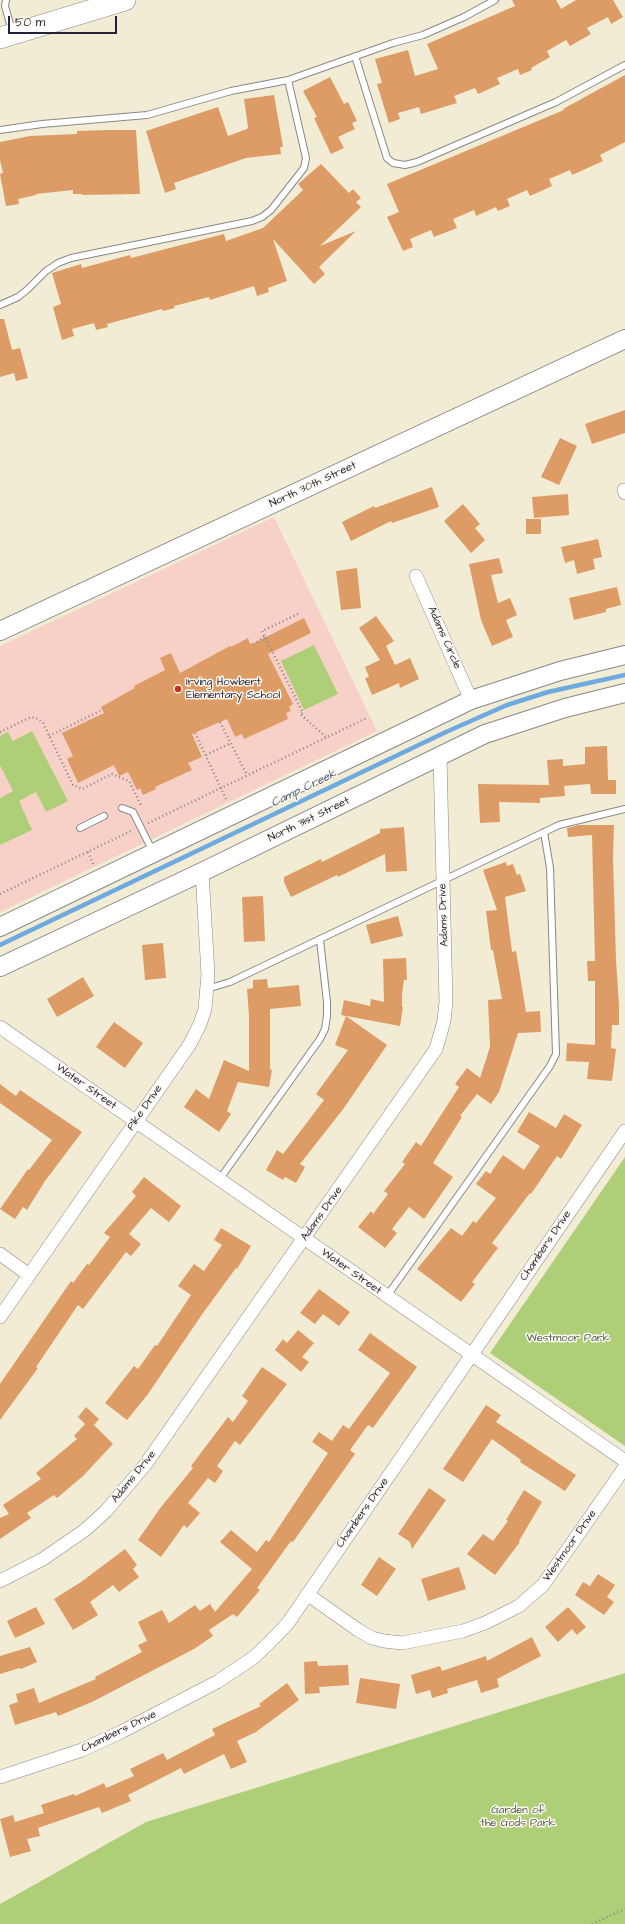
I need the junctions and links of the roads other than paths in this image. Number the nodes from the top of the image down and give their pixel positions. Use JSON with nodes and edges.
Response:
{"nodes":[{"id":1,"x":6,"y":0,"type":"edge"},
{"id":2,"x":125,"y":0,"type":"edge"},
{"id":3,"x":495,"y":0,"type":"edge"},
{"id":4,"x":6,"y":36,"type":"edge"},
{"id":5,"x":355,"y":56,"type":"junction"},
{"id":6,"x":625,"y":65,"type":"edge"},
{"id":7,"x":288,"y":80,"type":"junction"},
{"id":8,"x":0,"y":130,"type":"edge"},
{"id":9,"x":0,"y":305,"type":"edge"},
{"id":10,"x":625,"y":339,"type":"edge"},
{"id":11,"x":416,"y":576,"type":"dead end"},
{"id":12,"x":0,"y":631,"type":"edge"},
{"id":13,"x":625,"y":656,"type":"edge"},
{"id":14,"x":625,"y":693,"type":"edge"},
{"id":15,"x":471,"y":700,"type":"junction"},
{"id":16,"x":440,"y":756,"type":"junction"},
{"id":17,"x":122,"y":808,"type":"dead end"},
{"id":18,"x":625,"y":809,"type":"edge"},
{"id":19,"x":104,"y":816,"type":"dead end"},
{"id":20,"x":80,"y":828,"type":"dead end"},
{"id":21,"x":544,"y":832,"type":"junction"},
{"id":22,"x":154,"y":853,"type":"junction"},
{"id":23,"x":202,"y":872,"type":"junction"},
{"id":24,"x":443,"y":879,"type":"junction"},
{"id":25,"x":0,"y":927,"type":"edge"},
{"id":26,"x":320,"y":940,"type":"junction"},
{"id":27,"x":0,"y":967,"type":"edge"},
{"id":28,"x":207,"y":989,"type":"junction"},
{"id":29,"x":0,"y":1027,"type":"edge"},
{"id":30,"x":136,"y":1122,"type":"junction"},
{"id":31,"x":625,"y":1131,"type":"edge"},
{"id":32,"x":218,"y":1180,"type":"junction"},
{"id":33,"x":304,"y":1240,"type":"junction"},
{"id":34,"x":0,"y":1254,"type":"edge"},
{"id":35,"x":29,"y":1275,"type":"junction"},
{"id":36,"x":387,"y":1297,"type":"junction"},
{"id":37,"x":0,"y":1317,"type":"edge"},
{"id":38,"x":472,"y":1356,"type":"junction"},
{"id":39,"x":625,"y":1460,"type":"edge"},
{"id":40,"x":625,"y":1467,"type":"edge"},
{"id":41,"x":0,"y":1581,"type":"edge"},
{"id":42,"x":307,"y":1594,"type":"junction"},
{"id":43,"x":0,"y":1777,"type":"edge"}],
"edges":[{"from":1,"to":4,"type":"lane"},
{"from":2,"to":4,"type":"main road"},
{"from":3,"to":5,"type":"lane"},
{"from":5,"to":6,"type":"lane"},
{"from":5,"to":7,"type":"lane"},
{"from":7,"to":8,"type":"lane"},
{"from":7,"to":9,"type":"lane"},
{"from":10,"to":12,"type":"main road","name":"North 30th Street"},
{"from":11,"to":15,"type":"street","name":"Adams Circle"},
{"from":13,"to":15,"type":"main road"},
{"from":14,"to":16,"type":"main road","name":"North 31st Street"},
{"from":15,"to":22,"type":"main road"},
{"from":16,"to":23,"type":"main road","name":"North 31st Street"},
{"from":16,"to":24,"type":"street","name":"Adams Drive"},
{"from":17,"to":22,"type":"lane"},
{"from":18,"to":21,"type":"lane"},
{"from":19,"to":20,"type":"lane"},
{"from":21,"to":24,"type":"lane"},
{"from":21,"to":36,"type":"lane"},
{"from":22,"to":25,"type":"main road"},
{"from":23,"to":27,"type":"main road","name":"North 31st Street"},
{"from":23,"to":28,"type":"street","name":"Pike Drive"},
{"from":24,"to":26,"type":"lane"},
{"from":24,"to":33,"type":"street","name":"Adams Drive"},
{"from":26,"to":28,"type":"lane"},
{"from":26,"to":32,"type":"lane"},
{"from":28,"to":30,"type":"street","name":"Pike Drive"},
{"from":29,"to":30,"type":"street","name":"Water Street"},
{"from":30,"to":32,"type":"street","name":"Water Street"},
{"from":30,"to":35,"type":"street","name":"Pike Drive"},
{"from":31,"to":38,"type":"street","name":"Chambers Drive"},
{"from":32,"to":33,"type":"street","name":"Water Street"},
{"from":33,"to":36,"type":"street","name":"Water Street"},
{"from":33,"to":41,"type":"street","name":"Adams Drive"},
{"from":34,"to":35,"type":"street"},
{"from":35,"to":37,"type":"street","name":"Pike Drive"},
{"from":36,"to":38,"type":"street","name":"Water Street"},
{"from":38,"to":39,"type":"street","name":"Water Street"},
{"from":38,"to":42,"type":"street","name":"Chambers Drive"},
{"from":40,"to":42,"type":"street","name":"Westmoor Drive"},
{"from":42,"to":43,"type":"street","name":"Chambers Drive"}]}
